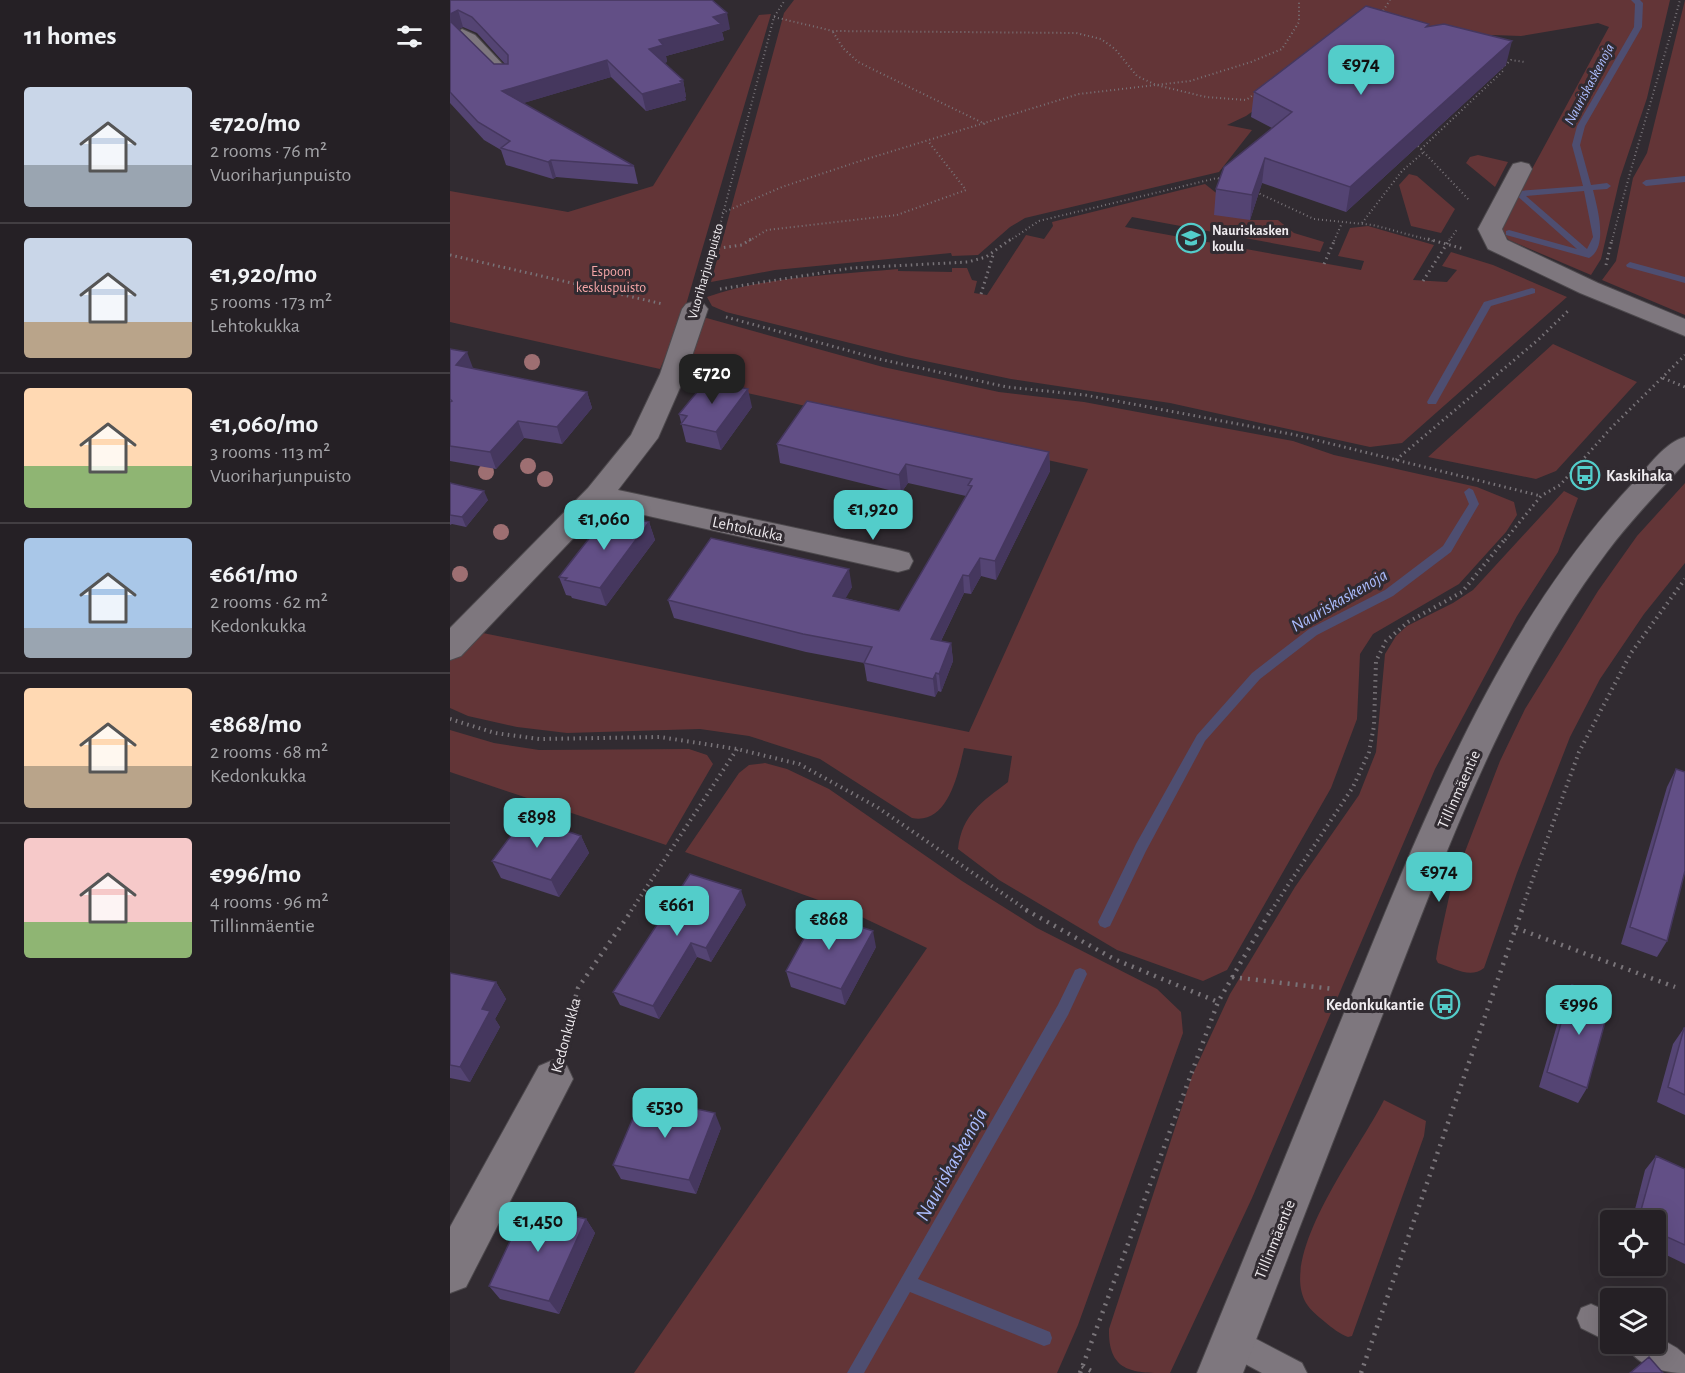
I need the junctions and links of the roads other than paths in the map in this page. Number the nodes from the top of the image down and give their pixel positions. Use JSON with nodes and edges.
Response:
{"nodes":[{"id":1,"x":462,"y":33,"type":"edge"},
{"id":2,"x":506,"y":76,"type":"edge"},
{"id":3,"x":1521,"y":169,"type":"dead end"},
{"id":4,"x":698,"y":301,"type":"road end"},
{"id":5,"x":1685,"y":328,"type":"edge"},
{"id":6,"x":1685,"y":446,"type":"edge"},
{"id":7,"x":598,"y":495,"type":"junction"},
{"id":8,"x":898,"y":561,"type":"dead end"},
{"id":9,"x":450,"y":648,"type":"edge"},
{"id":10,"x":553,"y":1079,"type":"road end"},
{"id":11,"x":450,"y":1271,"type":"edge"},
{"id":12,"x":1660,"y":1354,"type":"edge"},
{"id":13,"x":1226,"y":1358,"type":"edge"},
{"id":14,"x":1292,"y":1373,"type":"edge"},
{"id":15,"x":1682,"y":1373,"type":"edge"}],
"edges":[{"from":1,"to":2,"type":"lane"},
{"from":3,"to":5,"type":"street"},
{"from":4,"to":7,"type":"street","name":"Vuoriharjunpuisto"},
{"from":6,"to":13,"type":"street","name":"Tillinmäentie"},
{"from":7,"to":8,"type":"street","name":"Lehtokukka"},
{"from":7,"to":9,"type":"street","name":"Vuoriharjunpuisto"},
{"from":10,"to":11,"type":"street","name":"Kedonkukka"},
{"from":12,"to":15,"type":"lane"},
{"from":13,"to":14,"type":"lane"}]}
